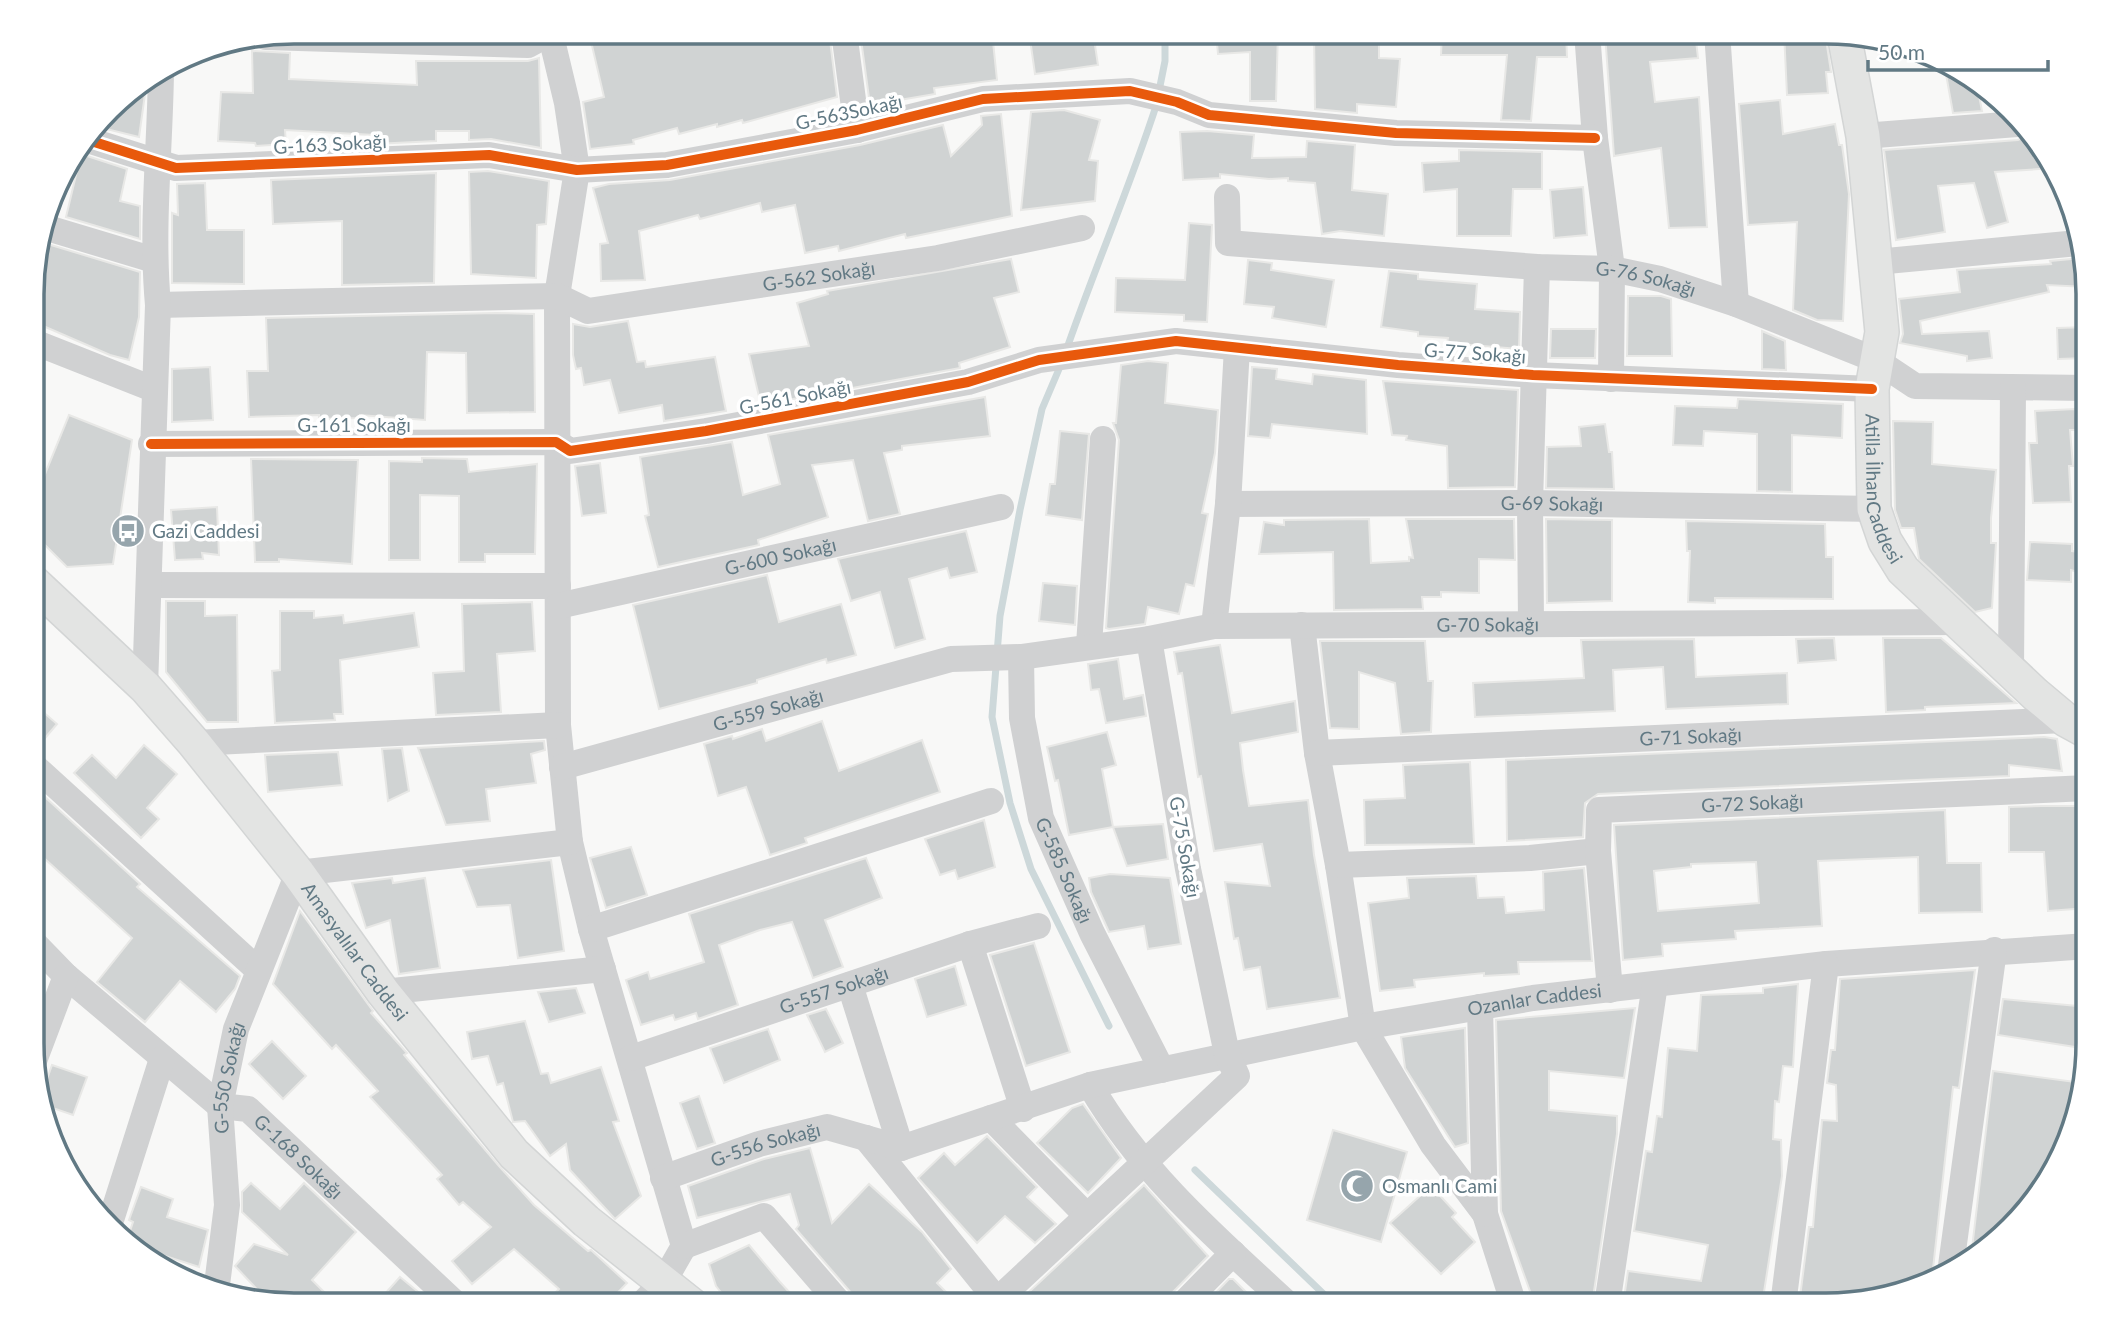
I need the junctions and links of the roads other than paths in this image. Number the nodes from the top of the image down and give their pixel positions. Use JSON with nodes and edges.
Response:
{"nodes":[{"id":1,"x":495,"y":44,"type":"edge"},
{"id":2,"x":530,"y":44,"type":"edge"},
{"id":3,"x":554,"y":44,"type":"edge"},
{"id":4,"x":846,"y":44,"type":"edge"},
{"id":5,"x":1588,"y":44,"type":"edge"},
{"id":6,"x":1718,"y":44,"type":"edge"},
{"id":7,"x":1846,"y":44,"type":"edge"},
{"id":8,"x":161,"y":82,"type":"edge"},
{"id":9,"x":2010,"y":125,"type":"edge"},
{"id":10,"x":857,"y":130,"type":"junction"},
{"id":11,"x":1863,"y":136,"type":"junction"},
{"id":12,"x":1595,"y":138,"type":"junction"},
{"id":13,"x":95,"y":141,"type":"edge"},
{"id":14,"x":160,"y":163,"type":"junction"},
{"id":15,"x":577,"y":170,"type":"junction"},
{"id":16,"x":1227,"y":197,"type":"dead end"},
{"id":17,"x":1082,"y":228,"type":"dead end"},
{"id":18,"x":52,"y":229,"type":"edge"},
{"id":19,"x":2071,"y":244,"type":"edge"},
{"id":20,"x":154,"y":260,"type":"junction"},
{"id":21,"x":1876,"y":262,"type":"junction"},
{"id":22,"x":1537,"y":267,"type":"junction"},
{"id":23,"x":1612,"y":268,"type":"junction"},
{"id":24,"x":558,"y":296,"type":"junction"},
{"id":25,"x":1735,"y":304,"type":"junction"},
{"id":26,"x":158,"y":305,"type":"junction"},
{"id":27,"x":44,"y":346,"type":"edge"},
{"id":28,"x":1237,"y":348,"type":"junction"},
{"id":29,"x":1077,"y":354,"type":"joint"},
{"id":30,"x":1533,"y":375,"type":"junction"},
{"id":31,"x":1874,"y":375,"type":"junction"},
{"id":32,"x":1611,"y":379,"type":"junction"},
{"id":33,"x":2013,"y":388,"type":"junction"},
{"id":34,"x":2076,"y":388,"type":"edge"},
{"id":35,"x":153,"y":389,"type":"junction"},
{"id":36,"x":1103,"y":439,"type":"dead end"},
{"id":37,"x":556,"y":442,"type":"junction"},
{"id":38,"x":151,"y":444,"type":"junction"},
{"id":39,"x":1530,"y":503,"type":"junction"},
{"id":40,"x":1228,"y":504,"type":"junction"},
{"id":41,"x":1001,"y":507,"type":"dead end"},
{"id":42,"x":1874,"y":509,"type":"junction"},
{"id":43,"x":150,"y":585,"type":"junction"},
{"id":44,"x":44,"y":592,"type":"edge"},
{"id":45,"x":558,"y":596,"type":"junction"},
{"id":46,"x":1959,"y":622,"type":"junction"},
{"id":47,"x":1531,"y":623,"type":"junction"},
{"id":48,"x":1302,"y":625,"type":"junction"},
{"id":49,"x":1214,"y":626,"type":"junction"},
{"id":50,"x":1149,"y":639,"type":"junction"},
{"id":51,"x":1089,"y":645,"type":"junction"},
{"id":52,"x":1021,"y":657,"type":"junction"},
{"id":53,"x":2011,"y":671,"type":"junction"},
{"id":54,"x":145,"y":687,"type":"junction"},
{"id":55,"x":558,"y":724,"type":"junction"},
{"id":56,"x":2076,"y":725,"type":"edge"},
{"id":57,"x":2076,"y":726,"type":"edge"},
{"id":58,"x":194,"y":743,"type":"junction"},
{"id":59,"x":1317,"y":753,"type":"junction"},
{"id":60,"x":562,"y":767,"type":"junction"},
{"id":61,"x":44,"y":775,"type":"edge"},
{"id":62,"x":2076,"y":789,"type":"edge"},
{"id":63,"x":991,"y":801,"type":"dead end"},
{"id":64,"x":570,"y":842,"type":"junction"},
{"id":65,"x":1598,"y":851,"type":"junction"},
{"id":66,"x":1338,"y":865,"type":"junction"},
{"id":67,"x":298,"y":873,"type":"junction"},
{"id":68,"x":1038,"y":926,"type":"dead end"},
{"id":69,"x":591,"y":929,"type":"junction"},
{"id":70,"x":970,"y":944,"type":"junction"},
{"id":71,"x":2076,"y":947,"type":"edge"},
{"id":72,"x":1994,"y":950,"type":"junction"},
{"id":73,"x":44,"y":953,"type":"edge"},
{"id":74,"x":1826,"y":964,"type":"junction"},
{"id":75,"x":603,"y":969,"type":"junction"},
{"id":76,"x":258,"y":970,"type":"junction"},
{"id":77,"x":66,"y":976,"type":"junction"},
{"id":78,"x":1655,"y":984,"type":"junction"},
{"id":79,"x":850,"y":985,"type":"junction"},
{"id":80,"x":1610,"y":990,"type":"junction"},
{"id":81,"x":383,"y":992,"type":"junction"},
{"id":82,"x":1480,"y":1007,"type":"junction"},
{"id":83,"x":1363,"y":1027,"type":"junction"},
{"id":84,"x":44,"y":1034,"type":"edge"},
{"id":85,"x":1227,"y":1054,"type":"junction"},
{"id":86,"x":631,"y":1058,"type":"junction"},
{"id":87,"x":162,"y":1059,"type":"junction"},
{"id":88,"x":1162,"y":1070,"type":"junction"},
{"id":89,"x":1090,"y":1085,"type":"junction"},
{"id":90,"x":220,"y":1106,"type":"junction"},
{"id":91,"x":1023,"y":1109,"type":"junction"},
{"id":92,"x":991,"y":1118,"type":"junction"},
{"id":93,"x":866,"y":1138,"type":"junction"},
{"id":94,"x":901,"y":1148,"type":"junction"},
{"id":95,"x":1143,"y":1163,"type":"junction"},
{"id":96,"x":663,"y":1178,"type":"junction"},
{"id":97,"x":1485,"y":1214,"type":"junction"},
{"id":98,"x":113,"y":1215,"type":"edge"},
{"id":99,"x":1087,"y":1216,"type":"junction"},
{"id":100,"x":684,"y":1246,"type":"junction"},
{"id":101,"x":1233,"y":1253,"type":"junction"},
{"id":102,"x":1952,"y":1259,"type":"edge"},
{"id":103,"x":664,"y":1281,"type":"junction"},
{"id":104,"x":222,"y":1283,"type":"edge"},
{"id":105,"x":443,"y":1293,"type":"edge"},
{"id":106,"x":652,"y":1293,"type":"edge"},
{"id":107,"x":678,"y":1293,"type":"edge"},
{"id":108,"x":831,"y":1293,"type":"edge"},
{"id":109,"x":988,"y":1293,"type":"edge"},
{"id":110,"x":1005,"y":1293,"type":"edge"},
{"id":111,"x":1194,"y":1293,"type":"edge"},
{"id":112,"x":1276,"y":1293,"type":"edge"},
{"id":113,"x":1510,"y":1293,"type":"edge"},
{"id":114,"x":1609,"y":1293,"type":"edge"},
{"id":115,"x":1785,"y":1293,"type":"edge"}],
"edges":[{"from":1,"to":2,"type":"street"},
{"from":3,"to":15,"type":"street"},
{"from":4,"to":10,"type":"street"},
{"from":5,"to":12,"type":"street"},
{"from":6,"to":25,"type":"street"},
{"from":7,"to":11,"type":"main road","name":"Atilla İlhanCaddesi"},
{"from":8,"to":14,"type":"street"},
{"from":9,"to":11,"type":"street"},
{"from":10,"to":12,"type":"street","name":"G-563Sokağı"},
{"from":10,"to":15,"type":"street","name":"G-563Sokağı"},
{"from":11,"to":21,"type":"main road","name":"Atilla İlhanCaddesi"},
{"from":12,"to":23,"type":"street"},
{"from":13,"to":14,"type":"street","name":"G-163 Sokağı"},
{"from":14,"to":15,"type":"street","name":"G-163 Sokağı"},
{"from":14,"to":20,"type":"street"},
{"from":15,"to":24,"type":"street"},
{"from":16,"to":22,"type":"street","name":"G-76 Sokağı"},
{"from":17,"to":24,"type":"street","name":"G-562 Sokağı"},
{"from":18,"to":20,"type":"street"},
{"from":19,"to":21,"type":"street"},
{"from":20,"to":26,"type":"street"},
{"from":21,"to":31,"type":"main road","name":"Atilla İlhanCaddesi"},
{"from":22,"to":23,"type":"street","name":"G-76 Sokağı"},
{"from":22,"to":30,"type":"street"},
{"from":23,"to":25,"type":"street","name":"G-76 Sokağı"},
{"from":23,"to":32,"type":"street"},
{"from":24,"to":26,"type":"street"},
{"from":24,"to":37,"type":"street"},
{"from":25,"to":31,"type":"street","name":"G-76 Sokağı"},
{"from":26,"to":35,"type":"street"},
{"from":27,"to":35,"type":"street"},
{"from":28,"to":29,"type":"street","name":"G-77 Sokağı"},
{"from":28,"to":30,"type":"street","name":"G-77 Sokağı"},
{"from":28,"to":40,"type":"street"},
{"from":29,"to":37,"type":"street","name":"G-561 Sokağı"},
{"from":30,"to":32,"type":"street","name":"G-77 Sokağı"},
{"from":30,"to":39,"type":"street"},
{"from":31,"to":32,"type":"street","name":"G-77 Sokağı"},
{"from":31,"to":33,"type":"street","name":"G-76 Sokağı"},
{"from":31,"to":42,"type":"main road","name":"Atilla İlhanCaddesi"},
{"from":33,"to":34,"type":"street","name":"G-76 Sokağı"},
{"from":33,"to":53,"type":"street"},
{"from":35,"to":38,"type":"street"},
{"from":36,"to":51,"type":"street"},
{"from":37,"to":38,"type":"street","name":"G-161 Sokağı"},
{"from":37,"to":45,"type":"street"},
{"from":38,"to":43,"type":"street"},
{"from":39,"to":40,"type":"street","name":"G-69 Sokağı"},
{"from":39,"to":42,"type":"street","name":"G-69 Sokağı"},
{"from":39,"to":47,"type":"street"},
{"from":40,"to":49,"type":"street"},
{"from":41,"to":45,"type":"street","name":"G-600 Sokağı"},
{"from":42,"to":46,"type":"main road","name":"Atilla İlhanCaddesi"},
{"from":43,"to":45,"type":"street","name":"G-600 Sokağı"},
{"from":43,"to":54,"type":"street"},
{"from":44,"to":54,"type":"main road","name":"Amasyalılar Caddesi"},
{"from":45,"to":55,"type":"street"},
{"from":46,"to":47,"type":"street","name":"G-70 Sokağı"},
{"from":46,"to":53,"type":"main road","name":"Atilla İlhanCaddesi"},
{"from":47,"to":48,"type":"street","name":"G-70 Sokağı"},
{"from":48,"to":49,"type":"street","name":"G-70 Sokağı"},
{"from":48,"to":59,"type":"street"},
{"from":49,"to":50,"type":"street","name":"G-70 Sokağı"},
{"from":50,"to":51,"type":"street","name":"G-70 Sokağı"},
{"from":50,"to":85,"type":"street","name":"G-75 Sokağı"},
{"from":51,"to":52,"type":"street","name":"G-70 Sokağı"},
{"from":52,"to":60,"type":"street","name":"G-559 Sokağı"},
{"from":52,"to":88,"type":"street","name":"G-585 Sokağı"},
{"from":53,"to":56,"type":"main road","name":"Atilla İlhanCaddesi"},
{"from":54,"to":58,"type":"main road","name":"Amasyalılar Caddesi"},
{"from":55,"to":58,"type":"street"},
{"from":55,"to":60,"type":"street"},
{"from":57,"to":59,"type":"street","name":"G-71 Sokağı"},
{"from":58,"to":67,"type":"main road","name":"Amasyalılar Caddesi"},
{"from":59,"to":66,"type":"street"},
{"from":60,"to":64,"type":"street"},
{"from":61,"to":76,"type":"street"},
{"from":62,"to":65,"type":"street","name":"G-72 Sokağı"},
{"from":63,"to":69,"type":"street"},
{"from":64,"to":67,"type":"street"},
{"from":64,"to":69,"type":"street"},
{"from":65,"to":66,"type":"street"},
{"from":65,"to":80,"type":"street","name":"G-72 Sokağı"},
{"from":66,"to":83,"type":"street"},
{"from":67,"to":76,"type":"street","name":"G-550 Sokağı"},
{"from":67,"to":81,"type":"main road","name":"Amasyalılar Caddesi"},
{"from":68,"to":70,"type":"street","name":"G-557 Sokağı"},
{"from":69,"to":75,"type":"street"},
{"from":70,"to":79,"type":"street","name":"G-557 Sokağı"},
{"from":70,"to":91,"type":"street"},
{"from":71,"to":72,"type":"street","name":"Ozanlar Caddesi"},
{"from":72,"to":74,"type":"street","name":"Ozanlar Caddesi"},
{"from":72,"to":102,"type":"street"},
{"from":73,"to":77,"type":"street","name":"G-168 Sokağı"},
{"from":74,"to":78,"type":"street","name":"Ozanlar Caddesi"},
{"from":74,"to":115,"type":"street"},
{"from":75,"to":81,"type":"street"},
{"from":75,"to":86,"type":"street"},
{"from":76,"to":90,"type":"street","name":"G-550 Sokağı"},
{"from":77,"to":84,"type":"street"},
{"from":77,"to":87,"type":"street","name":"G-168 Sokağı"},
{"from":78,"to":80,"type":"street","name":"Ozanlar Caddesi"},
{"from":78,"to":114,"type":"street"},
{"from":79,"to":86,"type":"street","name":"G-557 Sokağı"},
{"from":79,"to":94,"type":"street"},
{"from":80,"to":82,"type":"street","name":"Ozanlar Caddesi"},
{"from":81,"to":103,"type":"main road","name":"Amasyalılar Caddesi"},
{"from":82,"to":83,"type":"street","name":"Ozanlar Caddesi"},
{"from":82,"to":97,"type":"street"},
{"from":83,"to":85,"type":"street","name":"Ozanlar Caddesi"},
{"from":83,"to":97,"type":"street"},
{"from":85,"to":88,"type":"street","name":"Ozanlar Caddesi"},
{"from":85,"to":95,"type":"street","name":"G-75 Sokağı"},
{"from":86,"to":96,"type":"street"},
{"from":87,"to":90,"type":"street","name":"G-168 Sokağı"},
{"from":87,"to":98,"type":"street"},
{"from":88,"to":89,"type":"street","name":"Ozanlar Caddesi"},
{"from":89,"to":91,"type":"street","name":"Ozanlar Caddesi"},
{"from":89,"to":95,"type":"street"},
{"from":90,"to":104,"type":"street","name":"G-550 Sokağı"},
{"from":90,"to":105,"type":"street","name":"G-168 Sokağı"},
{"from":91,"to":92,"type":"street","name":"Ozanlar Caddesi"},
{"from":92,"to":94,"type":"street"},
{"from":92,"to":99,"type":"street"},
{"from":93,"to":94,"type":"street","name":"G-556 Sokağı"},
{"from":93,"to":96,"type":"street","name":"G-556 Sokağı"},
{"from":93,"to":109,"type":"street"},
{"from":95,"to":99,"type":"street"},
{"from":95,"to":101,"type":"street"},
{"from":96,"to":100,"type":"street"},
{"from":97,"to":113,"type":"street"},
{"from":99,"to":110,"type":"street"},
{"from":100,"to":103,"type":"street"},
{"from":100,"to":108,"type":"street"},
{"from":101,"to":111,"type":"street"},
{"from":101,"to":112,"type":"street"},
{"from":103,"to":106,"type":"street"},
{"from":103,"to":107,"type":"main road","name":"Amasyalılar Caddesi"}]}
